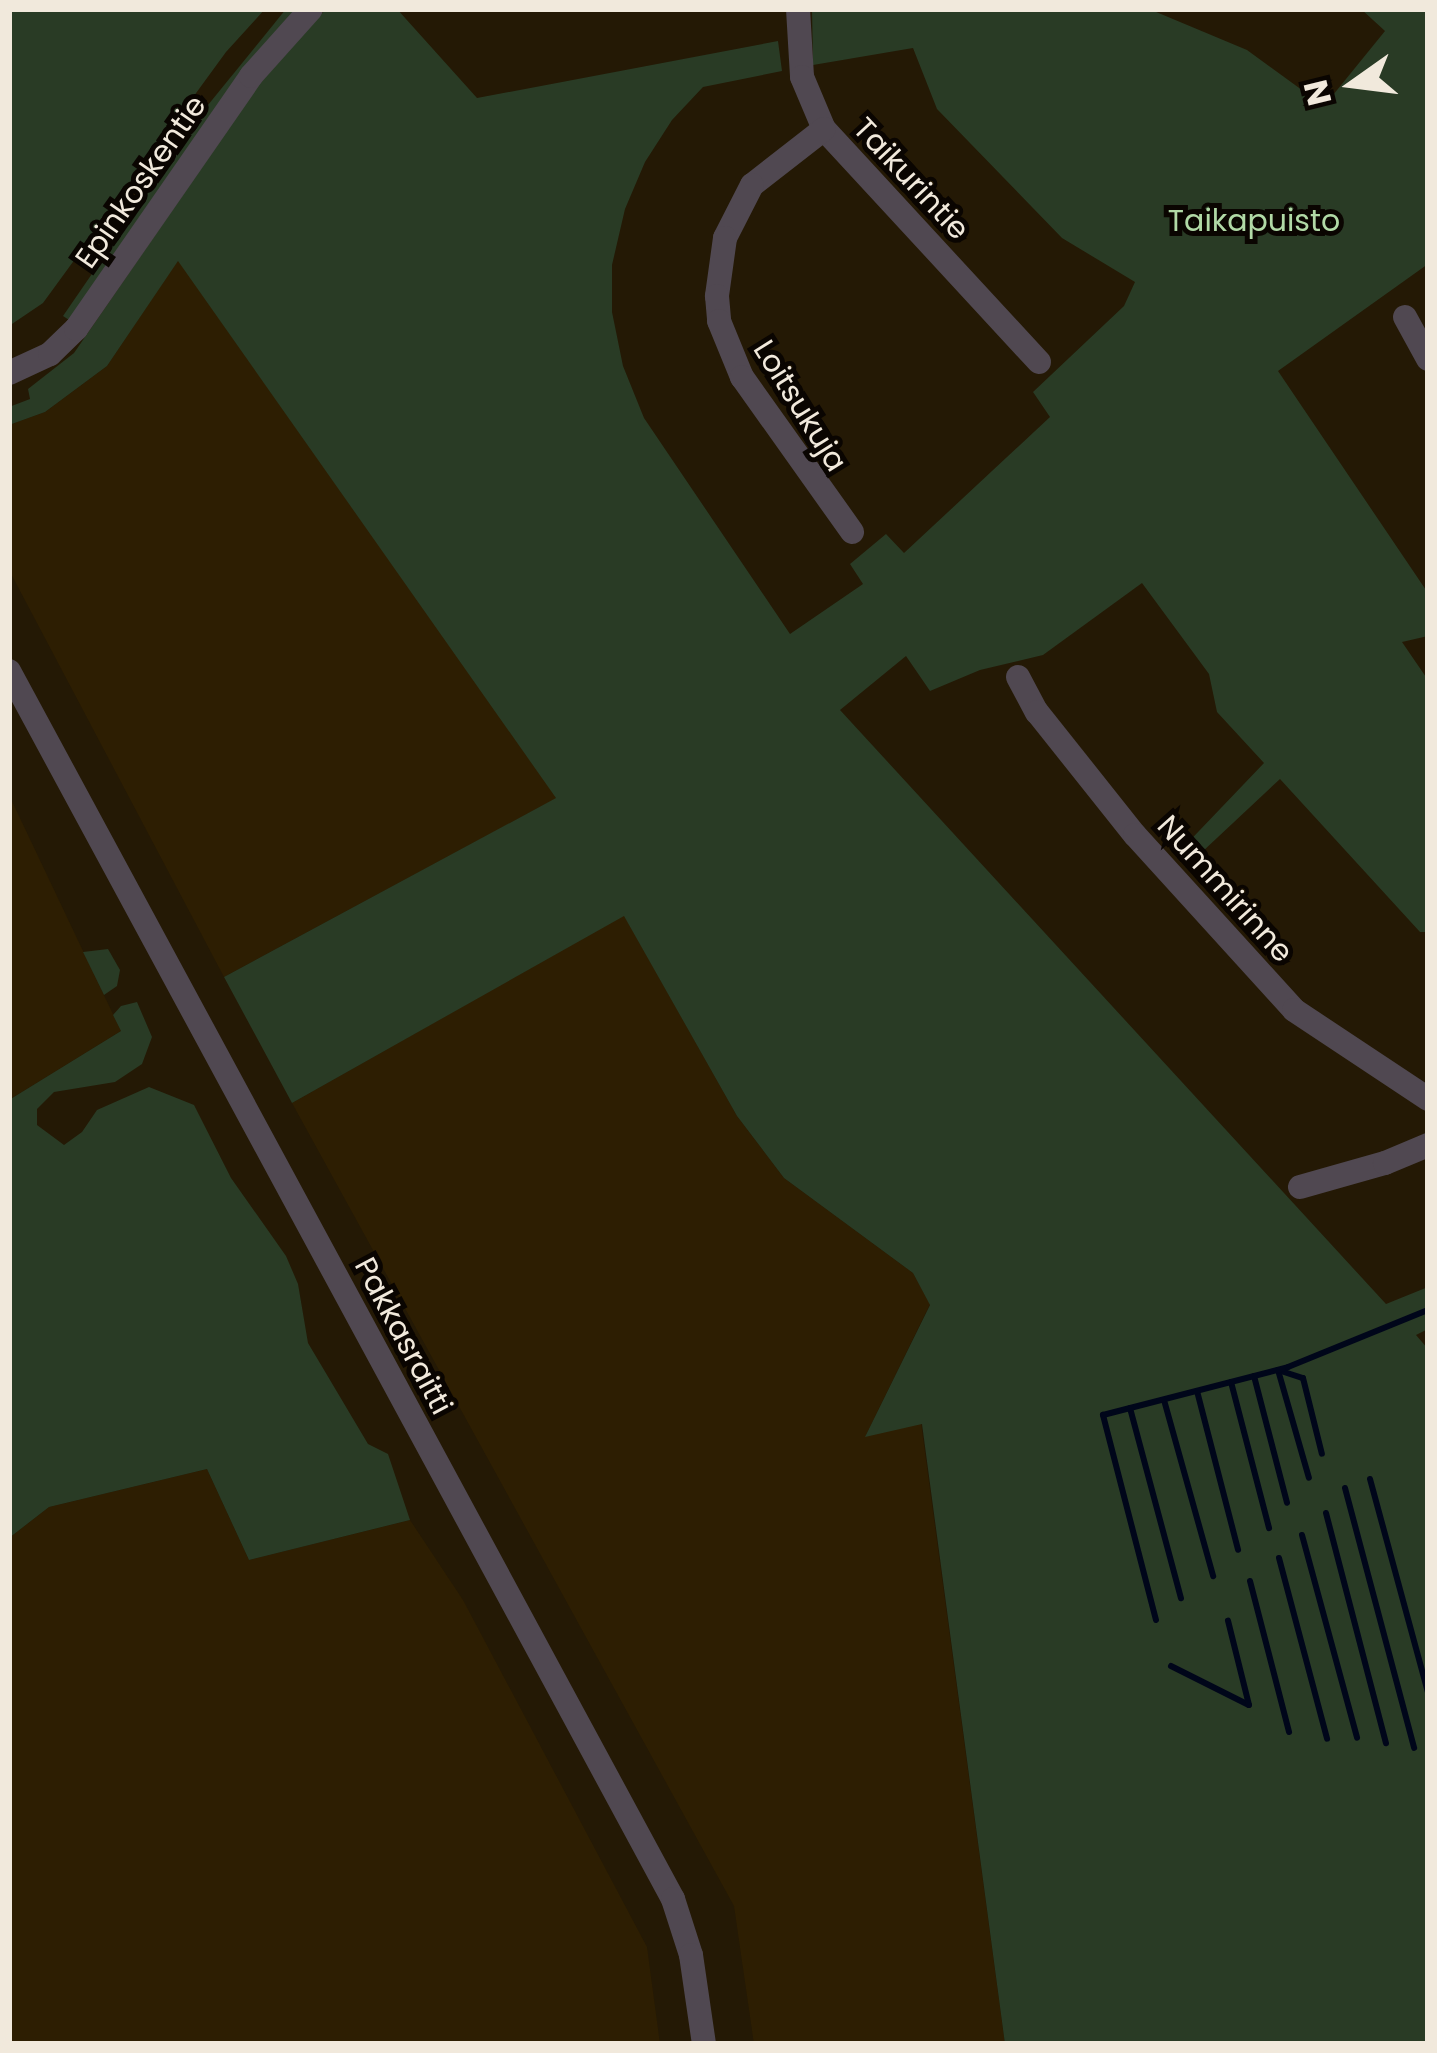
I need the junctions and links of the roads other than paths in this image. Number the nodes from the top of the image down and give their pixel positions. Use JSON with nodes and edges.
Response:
{"nodes":[{"id":1,"x":310,"y":9,"type":"edge"},
{"id":2,"x":798,"y":9,"type":"edge"},
{"id":3,"x":824,"y":129,"type":"junction"},
{"id":4,"x":1405,"y":317,"type":"dead end"},
{"id":5,"x":1428,"y":359,"type":"edge"},
{"id":6,"x":1039,"y":362,"type":"dead end"},
{"id":7,"x":9,"y":373,"type":"edge"},
{"id":8,"x":852,"y":532,"type":"dead end"},
{"id":9,"x":9,"y":670,"type":"edge"},
{"id":10,"x":1018,"y":676,"type":"dead end"},
{"id":11,"x":1428,"y":1100,"type":"edge"},
{"id":12,"x":1428,"y":1144,"type":"edge"},
{"id":13,"x":1300,"y":1186,"type":"dead end"},
{"id":14,"x":704,"y":2044,"type":"edge"}],
"edges":[{"from":1,"to":7,"type":"street","name":"Epinkoskentie"},
{"from":2,"to":3,"type":"street","name":"Taikurintie"},
{"from":3,"to":6,"type":"street","name":"Taikurintie"},
{"from":3,"to":8,"type":"street","name":"Loitsukuja"},
{"from":4,"to":5,"type":"street"},
{"from":9,"to":14,"type":"street","name":"Pakkasraitti"},
{"from":10,"to":11,"type":"street","name":"Nummirinne"},
{"from":12,"to":13,"type":"street"}]}
